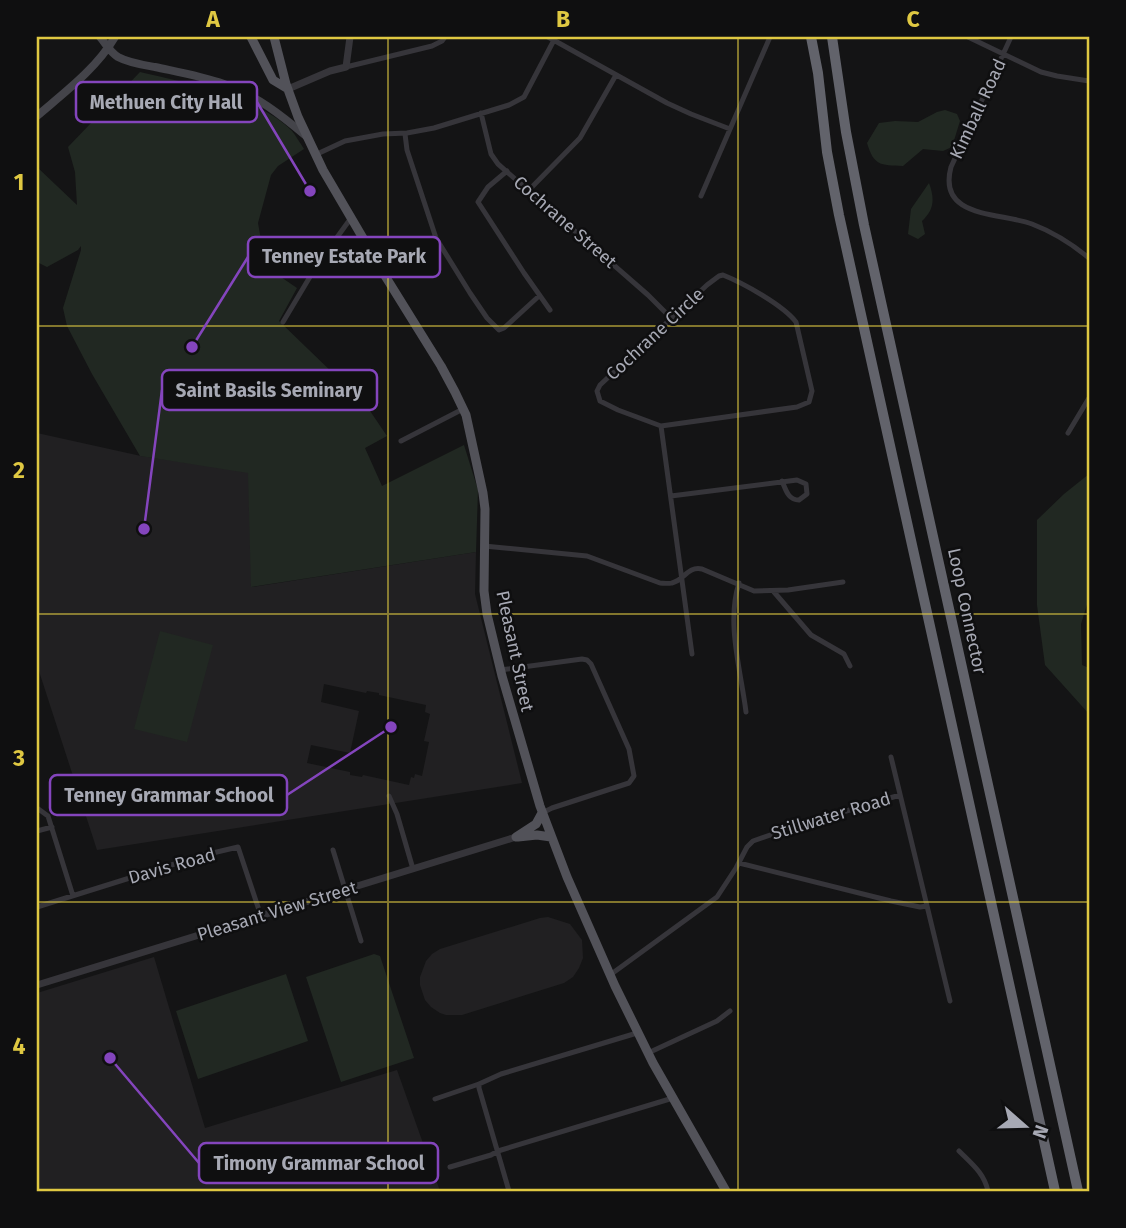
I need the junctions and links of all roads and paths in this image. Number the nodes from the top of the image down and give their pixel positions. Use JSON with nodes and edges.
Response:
{"nodes":[{"id":1,"x":100,"y":37,"type":"edge"},
{"id":2,"x":114,"y":37,"type":"edge"},
{"id":3,"x":251,"y":37,"type":"edge"},
{"id":4,"x":274,"y":37,"type":"edge"},
{"id":5,"x":350,"y":37,"type":"edge"},
{"id":6,"x":445,"y":37,"type":"edge"},
{"id":7,"x":770,"y":37,"type":"edge"},
{"id":8,"x":811,"y":37,"type":"edge"},
{"id":9,"x":834,"y":37,"type":"edge"},
{"id":10,"x":968,"y":37,"type":"edge"},
{"id":11,"x":1011,"y":37,"type":"edge"},
{"id":12,"x":551,"y":38,"type":"edge"},
{"id":13,"x":108,"y":48,"type":"junction"},
{"id":14,"x":1004,"y":53,"type":"junction"},
{"id":15,"x":346,"y":67,"type":"junction"},
{"id":16,"x":616,"y":75,"type":"junction"},
{"id":17,"x":1089,"y":81,"type":"edge"},
{"id":18,"x":288,"y":89,"type":"junction"},
{"id":19,"x":481,"y":113,"type":"junction"},
{"id":20,"x":37,"y":116,"type":"edge"},
{"id":21,"x":730,"y":129,"type":"junction"},
{"id":22,"x":405,"y":134,"type":"junction"},
{"id":23,"x":306,"y":136,"type":"junction"},
{"id":24,"x":315,"y":155,"type":"junction"},
{"id":25,"x":507,"y":171,"type":"junction"},
{"id":26,"x":529,"y":190,"type":"junction"},
{"id":27,"x":701,"y":196,"type":"dead end"},
{"id":28,"x":351,"y":218,"type":"junction"},
{"id":29,"x":1089,"y":258,"type":"edge"},
{"id":30,"x":539,"y":296,"type":"junction"},
{"id":31,"x":550,"y":310,"type":"dead end"},
{"id":32,"x":671,"y":318,"type":"junction"},
{"id":33,"x":283,"y":322,"type":"dead end"},
{"id":34,"x":1089,"y":398,"type":"edge"},
{"id":35,"x":463,"y":409,"type":"junction"},
{"id":36,"x":661,"y":426,"type":"junction"},
{"id":37,"x":1068,"y":433,"type":"dead end"},
{"id":38,"x":401,"y":441,"type":"dead end"},
{"id":39,"x":782,"y":481,"type":"junction"},
{"id":40,"x":671,"y":496,"type":"junction"},
{"id":41,"x":484,"y":546,"type":"junction"},
{"id":42,"x":682,"y":577,"type":"junction"},
{"id":43,"x":843,"y":582,"type":"dead end"},
{"id":44,"x":739,"y":583,"type":"junction"},
{"id":45,"x":774,"y":592,"type":"junction"},
{"id":46,"x":692,"y":654,"type":"dead end"},
{"id":47,"x":850,"y":666,"type":"dead end"},
{"id":48,"x":500,"y":670,"type":"junction"},
{"id":49,"x":747,"y":712,"type":"dead end"},
{"id":50,"x":891,"y":757,"type":"dead end"},
{"id":51,"x":900,"y":795,"type":"junction"},
{"id":52,"x":390,"y":796,"type":"dead end"},
{"id":53,"x":37,"y":807,"type":"edge"},
{"id":54,"x":542,"y":813,"type":"junction"},
{"id":55,"x":51,"y":827,"type":"junction"},
{"id":56,"x":37,"y":831,"type":"edge"},
{"id":57,"x":551,"y":836,"type":"junction"},
{"id":58,"x":516,"y":837,"type":"junction"},
{"id":59,"x":333,"y":850,"type":"dead end"},
{"id":60,"x":739,"y":863,"type":"junction"},
{"id":61,"x":413,"y":869,"type":"junction"},
{"id":62,"x":345,"y":890,"type":"junction"},
{"id":63,"x":73,"y":895,"type":"junction"},
{"id":64,"x":927,"y":906,"type":"junction"},
{"id":65,"x":37,"y":907,"type":"edge"},
{"id":66,"x":261,"y":916,"type":"junction"},
{"id":67,"x":361,"y":941,"type":"dead end"},
{"id":68,"x":610,"y":975,"type":"junction"},
{"id":69,"x":37,"y":985,"type":"edge"},
{"id":70,"x":950,"y":1001,"type":"dead end"},
{"id":71,"x":730,"y":1011,"type":"dead end"},
{"id":72,"x":637,"y":1033,"type":"junction"},
{"id":73,"x":648,"y":1053,"type":"junction"},
{"id":74,"x":479,"y":1084,"type":"junction"},
{"id":75,"x":673,"y":1098,"type":"junction"},
{"id":76,"x":435,"y":1099,"type":"dead end"},
{"id":77,"x":498,"y":1151,"type":"junction"},
{"id":78,"x":958,"y":1151,"type":"dead end"},
{"id":79,"x":450,"y":1167,"type":"dead end"},
{"id":80,"x":509,"y":1191,"type":"edge"},
{"id":81,"x":726,"y":1191,"type":"edge"},
{"id":82,"x":988,"y":1191,"type":"edge"},
{"id":83,"x":1055,"y":1191,"type":"edge"},
{"id":84,"x":1078,"y":1191,"type":"edge"}],
"edges":[{"from":1,"to":13,"type":"main road"},
{"from":2,"to":13,"type":"main road"},
{"from":3,"to":18,"type":"main road"},
{"from":4,"to":18,"type":"main road","name":"Pleasant Street"},
{"from":5,"to":15,"type":"street"},
{"from":6,"to":15,"type":"street"},
{"from":7,"to":21,"type":"street"},
{"from":8,"to":83,"type":"highway"},
{"from":9,"to":84,"type":"highway","name":"Loop Connector"},
{"from":10,"to":14,"type":"street"},
{"from":11,"to":14,"type":"street","name":"Kimball Road"},
{"from":12,"to":16,"type":"street"},
{"from":12,"to":19,"type":"street"},
{"from":13,"to":20,"type":"main road"},
{"from":13,"to":23,"type":"main road"},
{"from":14,"to":17,"type":"street"},
{"from":14,"to":29,"type":"street","name":"Kimball Road"},
{"from":15,"to":18,"type":"street"},
{"from":16,"to":21,"type":"street"},
{"from":16,"to":26,"type":"street"},
{"from":18,"to":23,"type":"main road","name":"Pleasant Street"},
{"from":19,"to":22,"type":"street"},
{"from":19,"to":25,"type":"street","name":"Cochrane Street"},
{"from":21,"to":27,"type":"street"},
{"from":22,"to":24,"type":"street"},
{"from":22,"to":30,"type":"street"},
{"from":23,"to":24,"type":"main road","name":"Pleasant Street"},
{"from":24,"to":28,"type":"main road","name":"Pleasant Street"},
{"from":25,"to":26,"type":"street","name":"Cochrane Street"},
{"from":25,"to":30,"type":"street"},
{"from":26,"to":32,"type":"street","name":"Cochrane Street"},
{"from":28,"to":33,"type":"street"},
{"from":28,"to":35,"type":"main road","name":"Pleasant Street"},
{"from":30,"to":31,"type":"street"},
{"from":32,"to":36,"type":"street","name":"Cochrane Circle"},
{"from":32,"to":36,"type":"street","name":"Cochrane Circle"},
{"from":34,"to":37,"type":"street"},
{"from":35,"to":38,"type":"street"},
{"from":35,"to":41,"type":"main road","name":"Pleasant Street"},
{"from":36,"to":40,"type":"street"},
{"from":39,"to":39,"type":"street"},
{"from":39,"to":40,"type":"street"},
{"from":40,"to":42,"type":"street"},
{"from":41,"to":42,"type":"street"},
{"from":41,"to":48,"type":"main road","name":"Pleasant Street"},
{"from":42,"to":44,"type":"street"},
{"from":42,"to":46,"type":"street"},
{"from":43,"to":45,"type":"street"},
{"from":44,"to":45,"type":"street"},
{"from":44,"to":49,"type":"street"},
{"from":45,"to":47,"type":"street"},
{"from":48,"to":54,"type":"main road","name":"Pleasant Street"},
{"from":48,"to":54,"type":"street"},
{"from":50,"to":51,"type":"street"},
{"from":51,"to":60,"type":"street","name":"Stillwater Road"},
{"from":51,"to":64,"type":"street"},
{"from":52,"to":61,"type":"street"},
{"from":53,"to":55,"type":"street"},
{"from":54,"to":57,"type":"main road","name":"Pleasant Street"},
{"from":54,"to":58,"type":"main road"},
{"from":55,"to":56,"type":"street"},
{"from":55,"to":63,"type":"street"},
{"from":57,"to":58,"type":"main road"},
{"from":57,"to":68,"type":"main road","name":"Pleasant Street"},
{"from":58,"to":61,"type":"street","name":"Pleasant View Street"},
{"from":59,"to":62,"type":"street"},
{"from":60,"to":64,"type":"street"},
{"from":60,"to":68,"type":"street","name":"Stillwater Road"},
{"from":61,"to":62,"type":"street","name":"Pleasant View Street"},
{"from":62,"to":66,"type":"street","name":"Pleasant View Street"},
{"from":62,"to":67,"type":"street"},
{"from":63,"to":65,"type":"street","name":"Davis Road"},
{"from":63,"to":66,"type":"street","name":"Davis Road"},
{"from":64,"to":70,"type":"street"},
{"from":66,"to":69,"type":"street","name":"Pleasant View Street"},
{"from":68,"to":72,"type":"main road","name":"Pleasant Street"},
{"from":71,"to":73,"type":"street"},
{"from":72,"to":73,"type":"main road","name":"Pleasant Street"},
{"from":72,"to":74,"type":"street"},
{"from":73,"to":75,"type":"main road","name":"Pleasant Street"},
{"from":74,"to":76,"type":"street"},
{"from":74,"to":77,"type":"street"},
{"from":75,"to":77,"type":"street"},
{"from":75,"to":81,"type":"main road","name":"Pleasant Street"},
{"from":77,"to":79,"type":"street"},
{"from":77,"to":80,"type":"street"},
{"from":78,"to":82,"type":"street"}]}
